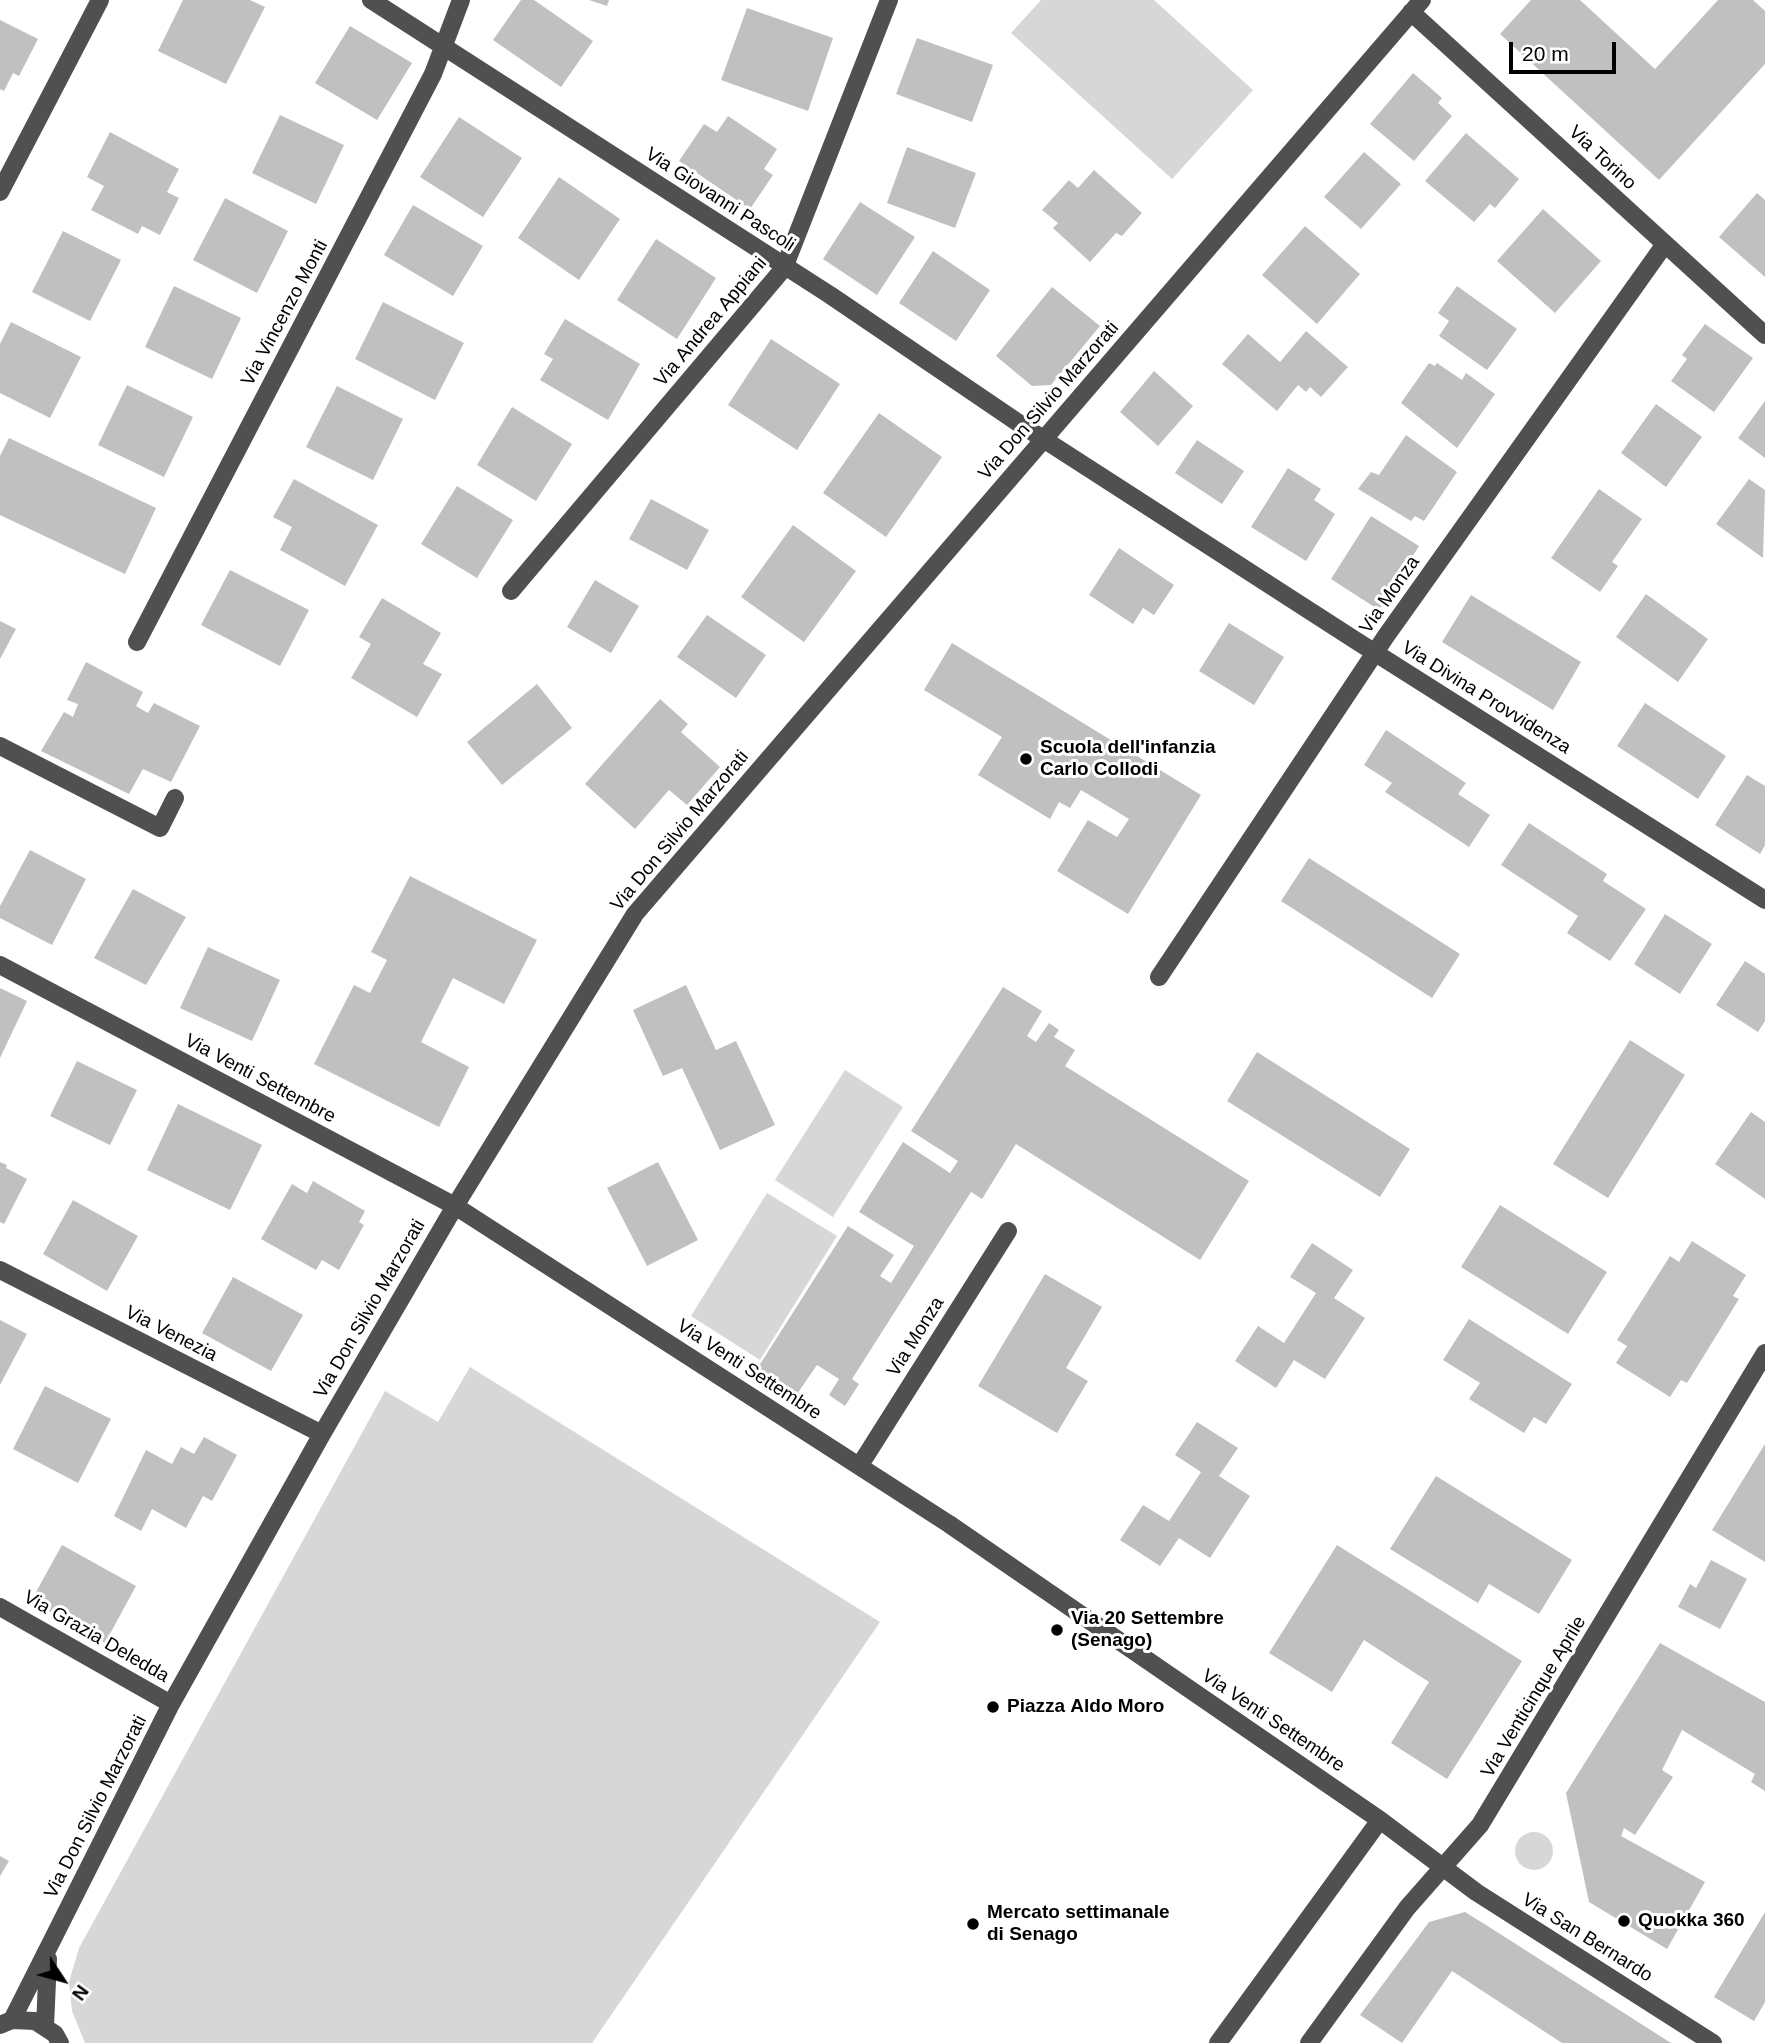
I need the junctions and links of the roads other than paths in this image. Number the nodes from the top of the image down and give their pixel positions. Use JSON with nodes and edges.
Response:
{"nodes":[{"id":1,"x":100,"y":0,"type":"edge"},
{"id":2,"x":371,"y":0,"type":"edge"},
{"id":3,"x":461,"y":0,"type":"edge"},
{"id":4,"x":890,"y":0,"type":"edge"},
{"id":5,"x":1417,"y":6,"type":"edge"},
{"id":6,"x":446,"y":47,"type":"junction"},
{"id":7,"x":0,"y":192,"type":"edge"},
{"id":8,"x":1665,"y":244,"type":"junction"},
{"id":9,"x":784,"y":268,"type":"junction"},
{"id":10,"x":1765,"y":335,"type":"edge"},
{"id":11,"x":1044,"y":438,"type":"junction"},
{"id":12,"x":511,"y":591,"type":"dead end"},
{"id":13,"x":137,"y":642,"type":"dead end"},
{"id":14,"x":1375,"y":652,"type":"junction"},
{"id":15,"x":0,"y":746,"type":"edge"},
{"id":16,"x":175,"y":798,"type":"dead end"},
{"id":17,"x":1765,"y":900,"type":"edge"},
{"id":18,"x":0,"y":965,"type":"edge"},
{"id":19,"x":1159,"y":977,"type":"dead end"},
{"id":20,"x":455,"y":1206,"type":"junction"},
{"id":21,"x":1008,"y":1231,"type":"dead end"},
{"id":22,"x":0,"y":1270,"type":"edge"},
{"id":23,"x":1765,"y":1353,"type":"edge"},
{"id":24,"x":322,"y":1434,"type":"junction"},
{"id":25,"x":860,"y":1465,"type":"junction"},
{"id":26,"x":0,"y":1607,"type":"edge"},
{"id":27,"x":171,"y":1704,"type":"junction"},
{"id":28,"x":1380,"y":1820,"type":"junction"},
{"id":29,"x":1441,"y":1866,"type":"junction"},
{"id":30,"x":48,"y":1948,"type":"junction"},
{"id":31,"x":6,"y":2022,"type":"edge"},
{"id":32,"x":45,"y":2026,"type":"junction"},
{"id":33,"x":60,"y":2043,"type":"edge"},
{"id":34,"x":1218,"y":2043,"type":"edge"},
{"id":35,"x":1309,"y":2043,"type":"edge"},
{"id":36,"x":1713,"y":2043,"type":"edge"}],
"edges":[{"from":1,"to":7,"type":"street"},
{"from":2,"to":6,"type":"street","name":"Via Giovanni Pascoli"},
{"from":3,"to":6,"type":"street","name":"Via Vincenzo Monti"},
{"from":4,"to":9,"type":"street","name":"Via Andrea Appiani"},
{"from":5,"to":8,"type":"street","name":"Via Torino"},
{"from":5,"to":11,"type":"street","name":"Via Don Silvio Marzorati"},
{"from":6,"to":9,"type":"street","name":"Via Giovanni Pascoli"},
{"from":6,"to":13,"type":"street","name":"Via Vincenzo Monti"},
{"from":8,"to":10,"type":"street","name":"Via Torino"},
{"from":8,"to":14,"type":"street","name":"Via Monza"},
{"from":9,"to":11,"type":"street","name":"Via Giovanni Pascoli"},
{"from":9,"to":12,"type":"street","name":"Via Andrea Appiani"},
{"from":11,"to":14,"type":"street","name":"Via Divina Provvidenza"},
{"from":11,"to":20,"type":"street","name":"Via Don Silvio Marzorati"},
{"from":14,"to":17,"type":"street","name":"Via Divina Provvidenza"},
{"from":14,"to":19,"type":"street","name":"Via Monza"},
{"from":15,"to":16,"type":"street"},
{"from":18,"to":20,"type":"street","name":"Via Venti Settembre"},
{"from":20,"to":24,"type":"street","name":"Via Don Silvio Marzorati"},
{"from":20,"to":25,"type":"street","name":"Via Venti Settembre"},
{"from":21,"to":25,"type":"street","name":"Via Monza"},
{"from":22,"to":24,"type":"street","name":"Via Venezia"},
{"from":23,"to":29,"type":"street","name":"Via Venticinque Aprile"},
{"from":24,"to":27,"type":"street","name":"Via Don Silvio Marzorati"},
{"from":25,"to":28,"type":"street","name":"Via Venti Settembre"},
{"from":26,"to":27,"type":"street","name":"Via Grazia Deledda"},
{"from":27,"to":30,"type":"street","name":"Via Don Silvio Marzorati"},
{"from":28,"to":29,"type":"street","name":"Via Venti Settembre"},
{"from":28,"to":34,"type":"street"},
{"from":29,"to":35,"type":"street","name":"Via Venticinque Aprile"},
{"from":29,"to":36,"type":"street","name":"Via San Bernardo"},
{"from":30,"to":31,"type":"street","name":"Via Don Silvio Marzorati"},
{"from":30,"to":32,"type":"street","name":"Via Don Silvio Marzorati"},
{"from":31,"to":32,"type":"street"},
{"from":32,"to":33,"type":"street"}]}
